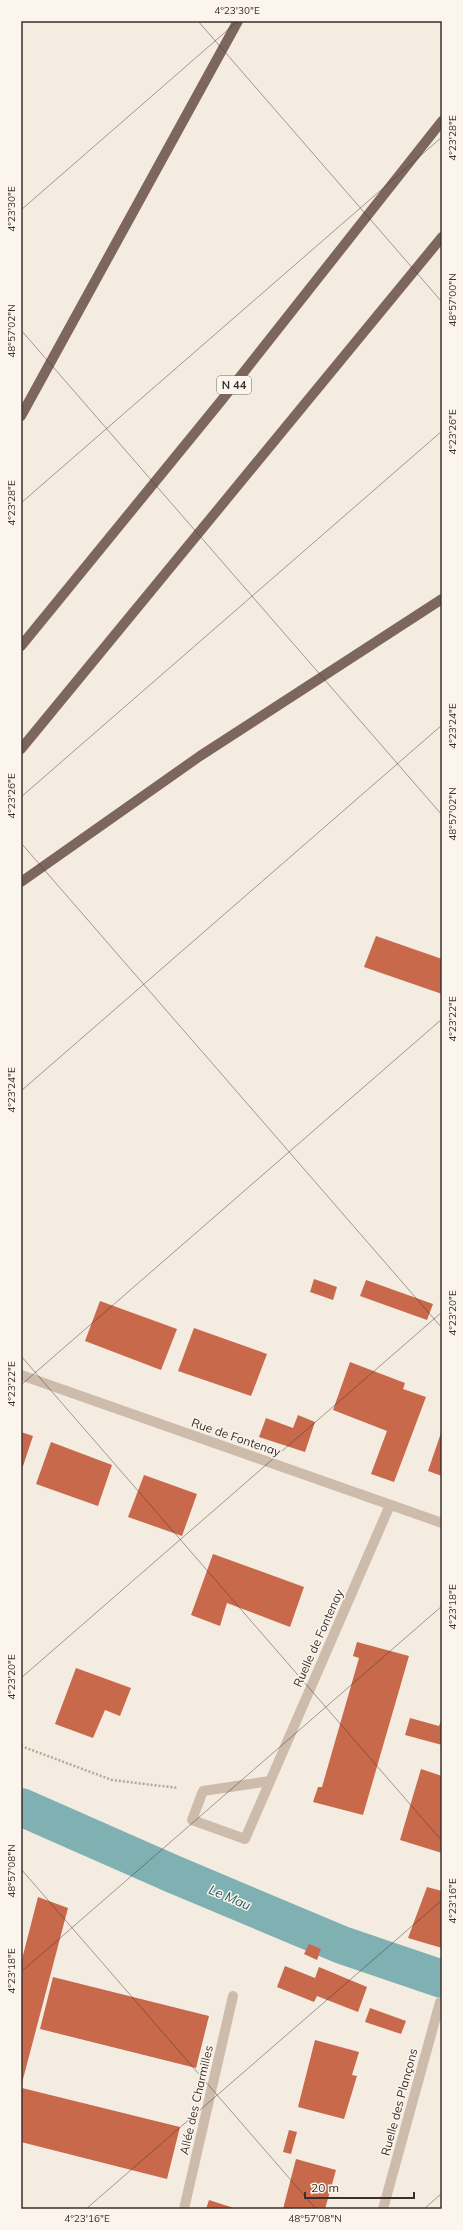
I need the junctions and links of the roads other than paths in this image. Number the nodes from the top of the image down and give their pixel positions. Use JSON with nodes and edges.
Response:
{"nodes":[{"id":1,"x":238,"y":21,"type":"edge"},
{"id":2,"x":442,"y":120,"type":"edge"},
{"id":3,"x":442,"y":237,"type":"edge"},
{"id":4,"x":21,"y":416,"type":"edge"},
{"id":5,"x":442,"y":599,"type":"edge"},
{"id":6,"x":21,"y":646,"type":"edge"},
{"id":7,"x":21,"y":749,"type":"edge"},
{"id":8,"x":21,"y":882,"type":"edge"},
{"id":9,"x":21,"y":1375,"type":"edge"},
{"id":10,"x":390,"y":1505,"type":"junction"},
{"id":11,"x":442,"y":1523,"type":"edge"},
{"id":12,"x":270,"y":1781,"type":"junction"},
{"id":13,"x":233,"y":1996,"type":"dead end"},
{"id":14,"x":440,"y":2002,"type":"dead end"},
{"id":15,"x":184,"y":2209,"type":"edge"},
{"id":16,"x":383,"y":2209,"type":"edge"}],
"edges":[{"from":1,"to":4,"type":"main road"},
{"from":2,"to":6,"type":"main road","number":"N 44"},
{"from":3,"to":7,"type":"main road"},
{"from":5,"to":8,"type":"main road"},
{"from":9,"to":10,"type":"street","name":"Rue de Fontenay"},
{"from":10,"to":11,"type":"street","name":"Rue de Fontenay"},
{"from":10,"to":12,"type":"street","name":"Ruelle de Fontenay"},
{"from":12,"to":12,"type":"street","name":"Ruelle de Fontenay"},
{"from":13,"to":15,"type":"street","name":"Allée des Charmilles"},
{"from":14,"to":16,"type":"street","name":"Ruelle des Plançons"}]}
